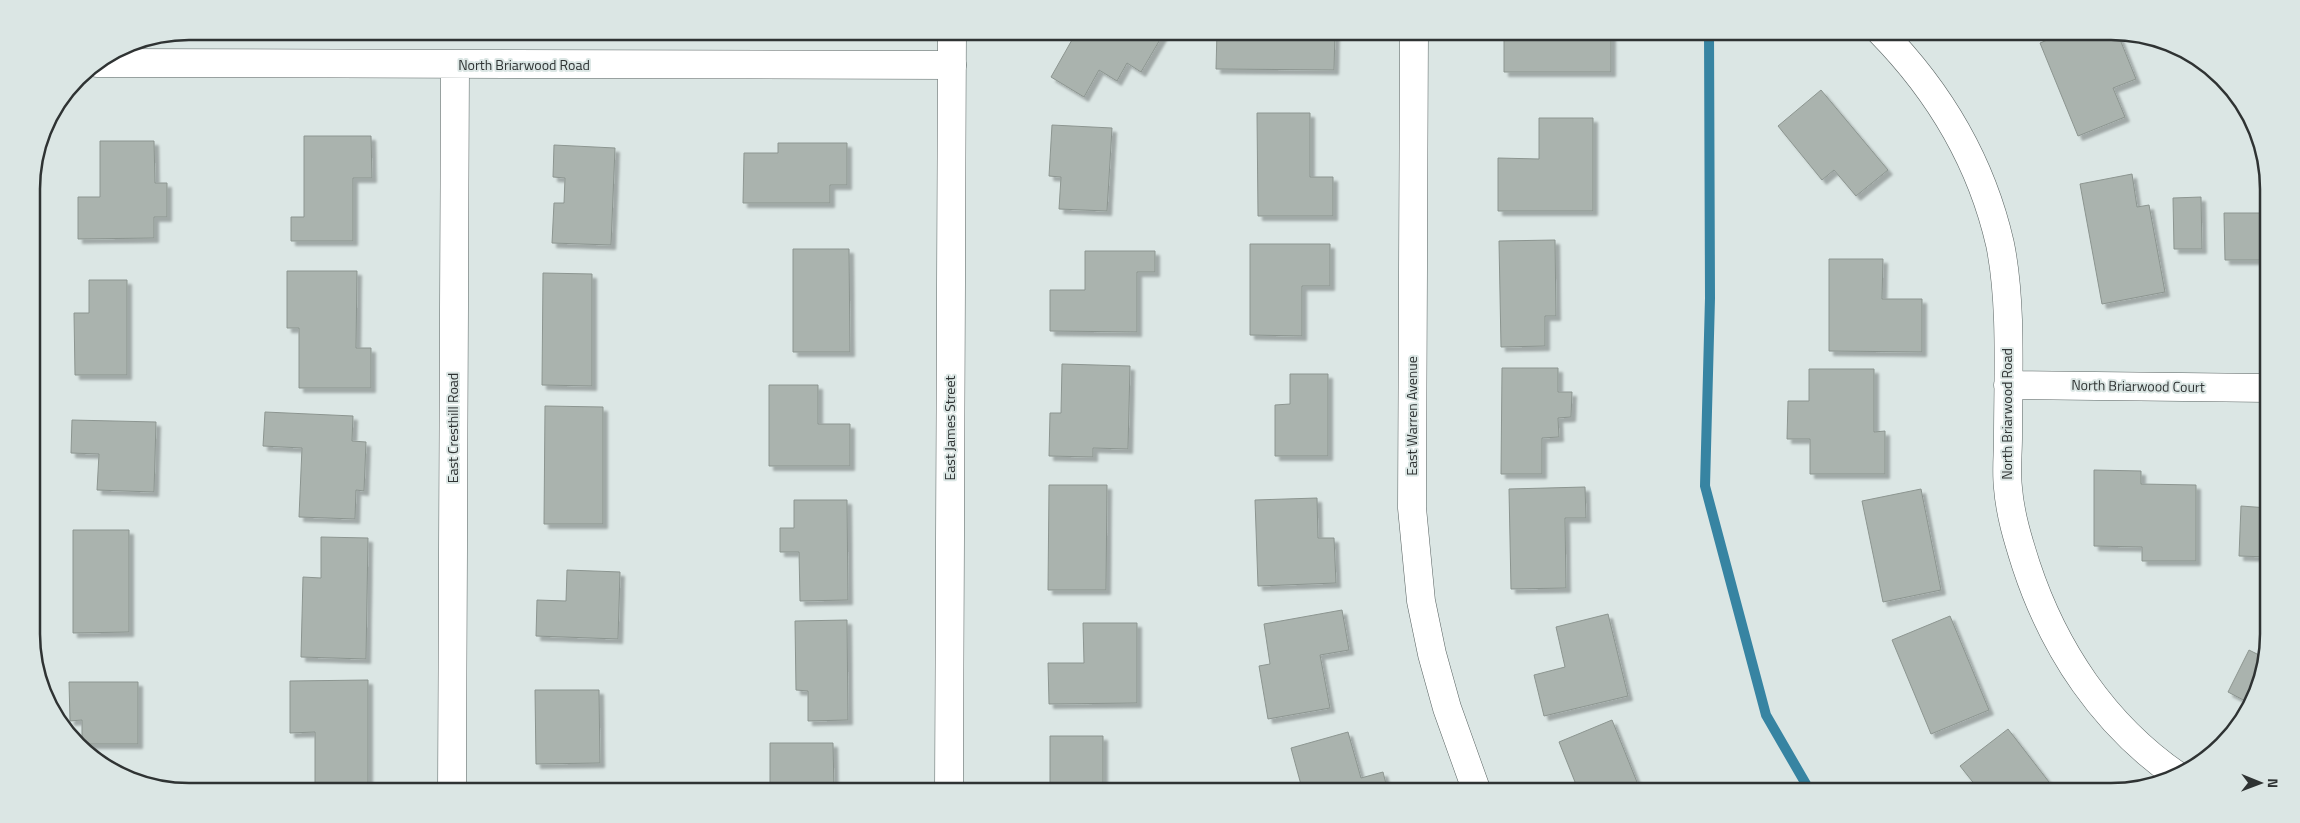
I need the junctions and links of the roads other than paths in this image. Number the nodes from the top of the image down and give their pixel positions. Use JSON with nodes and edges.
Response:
{"nodes":[{"id":1,"x":952,"y":40,"type":"edge"},
{"id":2,"x":1414,"y":40,"type":"edge"},
{"id":3,"x":1888,"y":40,"type":"edge"},
{"id":4,"x":109,"y":63,"type":"edge"},
{"id":5,"x":455,"y":64,"type":"junction"},
{"id":6,"x":952,"y":65,"type":"junction"},
{"id":7,"x":2008,"y":385,"type":"junction"},
{"id":8,"x":2260,"y":388,"type":"edge"},
{"id":9,"x":2170,"y":771,"type":"edge"},
{"id":10,"x":452,"y":783,"type":"edge"},
{"id":11,"x":949,"y":783,"type":"edge"},
{"id":12,"x":1473,"y":783,"type":"edge"}],
"edges":[{"from":1,"to":6,"type":"street","name":"East James Street"},
{"from":2,"to":12,"type":"street","name":"East Warren Avenue"},
{"from":3,"to":7,"type":"street","name":"North Briarwood Road"},
{"from":4,"to":5,"type":"street","name":"North Briarwood Road"},
{"from":5,"to":6,"type":"street","name":"North Briarwood Road"},
{"from":5,"to":10,"type":"street","name":"East Cresthill Road"},
{"from":6,"to":11,"type":"street","name":"East James Street"},
{"from":7,"to":8,"type":"street","name":"North Briarwood Court"},
{"from":7,"to":9,"type":"street","name":"North Briarwood Road"}]}
